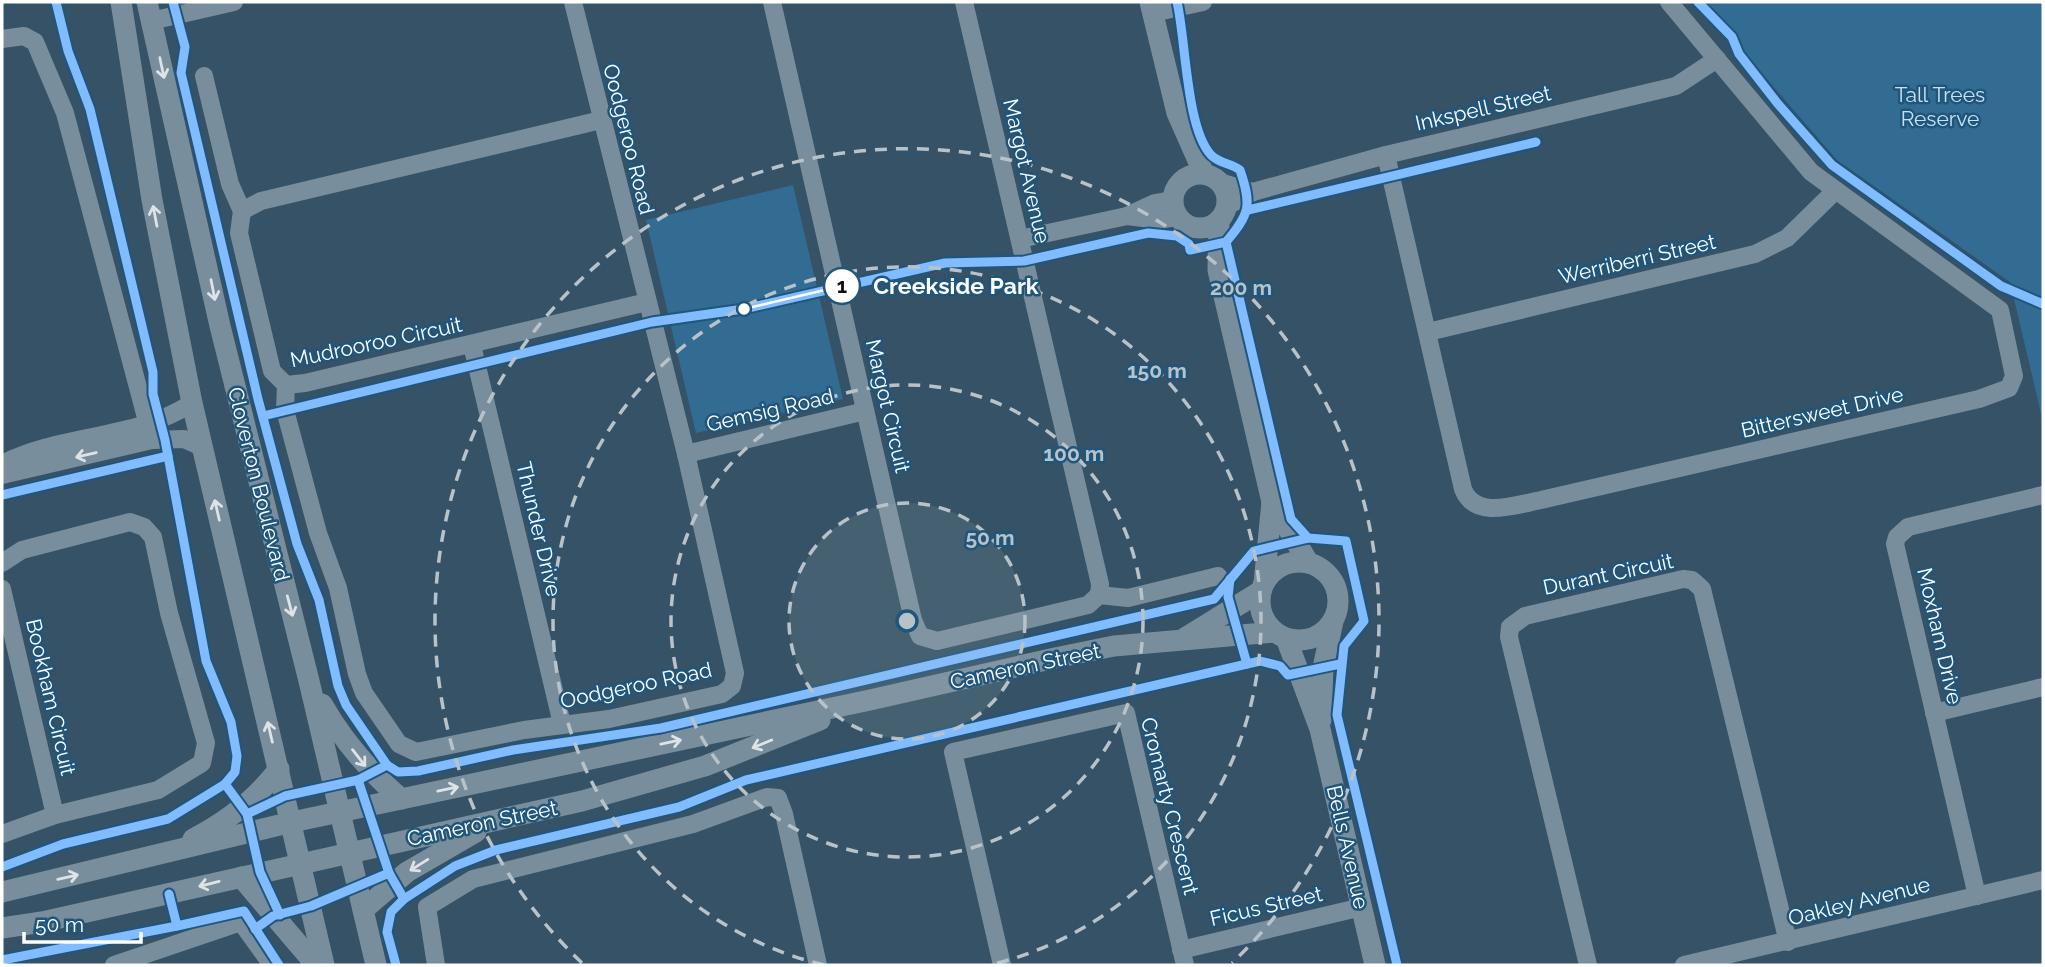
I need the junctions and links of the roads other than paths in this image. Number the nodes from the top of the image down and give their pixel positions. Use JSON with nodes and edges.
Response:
{"nodes":[{"id":1,"x":121,"y":2,"type":"edge"},
{"id":2,"x":234,"y":2,"type":"edge"},
{"id":3,"x":573,"y":2,"type":"edge"},
{"id":4,"x":772,"y":2,"type":"edge"},
{"id":5,"x":964,"y":2,"type":"edge"},
{"id":6,"x":1203,"y":2,"type":"edge"},
{"id":7,"x":1669,"y":2,"type":"edge"},
{"id":8,"x":1151,"y":7,"type":"edge"},
{"id":9,"x":149,"y":11,"type":"edge"},
{"id":10,"x":2,"y":39,"type":"edge"},
{"id":11,"x":1717,"y":59,"type":"junction"},
{"id":12,"x":204,"y":76,"type":"dead end"},
{"id":13,"x":1177,"y":113,"type":"junction"},
{"id":14,"x":601,"y":120,"type":"junction"},
{"id":15,"x":1386,"y":155,"type":"junction"},
{"id":16,"x":1212,"y":178,"type":"junction"},
{"id":17,"x":1253,"y":191,"type":"junction"},
{"id":18,"x":1835,"y":191,"type":"junction"},
{"id":19,"x":1180,"y":207,"type":"junction"},
{"id":20,"x":243,"y":211,"type":"junction"},
{"id":21,"x":1223,"y":213,"type":"junction"},
{"id":22,"x":1020,"y":239,"type":"junction"},
{"id":23,"x":1218,"y":270,"type":"junction"},
{"id":24,"x":647,"y":302,"type":"junction"},
{"id":25,"x":1428,"y":332,"type":"junction"},
{"id":26,"x":472,"y":345,"type":"junction"},
{"id":27,"x":286,"y":385,"type":"junction"},
{"id":28,"x":192,"y":403,"type":"junction"},
{"id":29,"x":865,"y":411,"type":"junction"},
{"id":30,"x":150,"y":432,"type":"junction"},
{"id":31,"x":202,"y":447,"type":"junction"},
{"id":32,"x":685,"y":454,"type":"junction"},
{"id":33,"x":2,"y":464,"type":"edge"},
{"id":34,"x":2,"y":475,"type":"edge"},
{"id":35,"x":2043,"y":495,"type":"edge"},
{"id":36,"x":1272,"y":502,"type":"junction"},
{"id":37,"x":2,"y":562,"type":"edge"},
{"id":38,"x":1308,"y":562,"type":"junction"},
{"id":39,"x":1218,"y":576,"type":"dead end"},
{"id":40,"x":1262,"y":587,"type":"junction"},
{"id":41,"x":2,"y":589,"type":"edge"},
{"id":42,"x":1099,"y":595,"type":"junction"},
{"id":43,"x":1333,"y":621,"type":"junction"},
{"id":44,"x":1280,"y":635,"type":"junction"},
{"id":45,"x":1181,"y":641,"type":"junction"},
{"id":46,"x":309,"y":681,"type":"junction"},
{"id":47,"x":2043,"y":687,"type":"edge"},
{"id":48,"x":870,"y":700,"type":"junction"},
{"id":49,"x":1934,"y":713,"type":"junction"},
{"id":50,"x":562,"y":724,"type":"junction"},
{"id":51,"x":1320,"y":729,"type":"junction"},
{"id":52,"x":279,"y":769,"type":"junction"},
{"id":53,"x":401,"y":799,"type":"junction"},
{"id":54,"x":340,"y":812,"type":"junction"},
{"id":55,"x":55,"y":815,"type":"junction"},
{"id":56,"x":499,"y":819,"type":"junction"},
{"id":57,"x":292,"y":822,"type":"junction"},
{"id":58,"x":2,"y":834,"type":"edge"},
{"id":59,"x":349,"y":852,"type":"junction"},
{"id":60,"x":166,"y":853,"type":"junction"},
{"id":61,"x":301,"y":862,"type":"junction"},
{"id":62,"x":241,"y":877,"type":"junction"},
{"id":63,"x":2043,"y":880,"type":"edge"},
{"id":64,"x":2,"y":892,"type":"edge"},
{"id":65,"x":1977,"y":896,"type":"junction"},
{"id":66,"x":1362,"y":907,"type":"junction"},
{"id":67,"x":363,"y":910,"type":"junction"},
{"id":68,"x":2,"y":928,"type":"edge"},
{"id":69,"x":1788,"y":942,"type":"junction"},
{"id":70,"x":1183,"y":958,"type":"edge"},
{"id":71,"x":114,"y":965,"type":"edge"},
{"id":72,"x":272,"y":965,"type":"edge"},
{"id":73,"x":316,"y":965,"type":"edge"},
{"id":74,"x":324,"y":965,"type":"edge"},
{"id":75,"x":376,"y":965,"type":"edge"},
{"id":76,"x":436,"y":965,"type":"edge"},
{"id":77,"x":818,"y":965,"type":"edge"},
{"id":78,"x":1002,"y":965,"type":"edge"},
{"id":79,"x":1375,"y":965,"type":"edge"},
{"id":80,"x":1588,"y":965,"type":"edge"},
{"id":81,"x":1684,"y":965,"type":"edge"}],
"edges":[{"from":28,"to":1,"type":"street","one_way":true},
{"from":2,"to":9,"type":"street"},
{"from":3,"to":14,"type":"street","name":"Oodgeroo Road"},
{"from":4,"to":29,"type":"street","name":"Margot Circuit"},
{"from":5,"to":22,"type":"street","name":"Margot Avenue"},
{"from":6,"to":8,"type":"street"},
{"from":7,"to":11,"type":"street","name":"Bittersweet Drive"},
{"from":8,"to":13,"type":"street"},
{"from":9,"to":46,"type":"street","name":"Cloverton Boulevard","one_way":true},
{"from":10,"to":30,"type":"street"},
{"from":11,"to":15,"type":"street","name":"Inkspell Street"},
{"from":11,"to":18,"type":"street","name":"Bittersweet Drive"},
{"from":12,"to":20,"type":"street"},
{"from":13,"to":16,"type":"street"},
{"from":13,"to":19,"type":"street"},
{"from":14,"to":20,"type":"street"},
{"from":14,"to":24,"type":"street","name":"Oodgeroo Road"},
{"from":15,"to":17,"type":"street","name":"Inkspell Street"},
{"from":15,"to":25,"type":"street","name":"Bittersweet Drive"},
{"from":16,"to":17,"type":"street"},
{"from":16,"to":19,"type":"street"},
{"from":16,"to":21,"type":"street"},
{"from":17,"to":21,"type":"street","name":"Inkspell Street"},
{"from":18,"to":25,"type":"street","name":"Werriberri Street"},
{"from":18,"to":25,"type":"street","name":"Bittersweet Drive"},
{"from":19,"to":21,"type":"street"},
{"from":19,"to":22,"type":"street"},
{"from":19,"to":23,"type":"street"},
{"from":20,"to":27,"type":"street","name":"Mudrooroo Circuit"},
{"from":21,"to":23,"type":"street"},
{"from":22,"to":42,"type":"street","name":"Margot Avenue"},
{"from":23,"to":36,"type":"street"},
{"from":24,"to":26,"type":"street","name":"Mudrooroo Circuit"},
{"from":24,"to":32,"type":"street","name":"Oodgeroo Road"},
{"from":26,"to":27,"type":"street","name":"Mudrooroo Circuit"},
{"from":26,"to":50,"type":"street","name":"Thunder Drive"},
{"from":27,"to":50,"type":"street","name":"Oodgeroo Road"},
{"from":28,"to":30,"type":"street"},
{"from":28,"to":31,"type":"street"},
{"from":29,"to":32,"type":"street","name":"Gemsig Road"},
{"from":29,"to":42,"type":"street","name":"Margot Circuit"},
{"from":30,"to":31,"type":"street"},
{"from":30,"to":33,"type":"street"},
{"from":30,"to":34,"type":"street","one_way":true},
{"from":52,"to":31,"type":"street","one_way":true},
{"from":32,"to":50,"type":"street","name":"Oodgeroo Road"},
{"from":35,"to":49,"type":"street","name":"Moxham Drive"},
{"from":36,"to":38,"type":"street"},
{"from":36,"to":40,"type":"street"},
{"from":37,"to":55,"type":"street"},
{"from":38,"to":40,"type":"street"},
{"from":38,"to":43,"type":"street"},
{"from":39,"to":42,"type":"street"},
{"from":40,"to":44,"type":"street"},
{"from":40,"to":45,"type":"street"},
{"from":41,"to":55,"type":"street","name":"Bookham Circuit"},
{"from":43,"to":44,"type":"street"},
{"from":43,"to":51,"type":"street"},
{"from":44,"to":45,"type":"street","name":"Cameron Street"},
{"from":44,"to":51,"type":"street"},
{"from":45,"to":48,"type":"street","name":"Cameron Street"},
{"from":46,"to":53,"type":"street","one_way":true},
{"from":46,"to":54,"type":"street","name":"Cloverton Boulevard"},
{"from":47,"to":49,"type":"street"},
{"from":53,"to":48,"type":"street","name":"Cameron Street","one_way":true},
{"from":48,"to":56,"type":"street","name":"Cameron Street","one_way":true},
{"from":49,"to":65,"type":"street","name":"Moxham Drive"},
{"from":51,"to":66,"type":"street","name":"Bells Avenue"},
{"from":52,"to":57,"type":"street"},
{"from":52,"to":60,"type":"street"},
{"from":53,"to":54,"type":"street","name":"Cameron Street"},
{"from":54,"to":57,"type":"street","name":"Cameron Street"},
{"from":54,"to":59,"type":"street","name":"Cloverton Boulevard"},
{"from":55,"to":58,"type":"street"},
{"from":56,"to":59,"type":"street","name":"Cameron Street"},
{"from":56,"to":67,"type":"street","one_way":true},
{"from":57,"to":60,"type":"street","name":"Cameron Street"},
{"from":57,"to":61,"type":"street"},
{"from":59,"to":61,"type":"street","name":"Cameron Street"},
{"from":59,"to":67,"type":"street","name":"Cloverton Boulevard"},
{"from":64,"to":60,"type":"street","name":"Cameron Street","one_way":true},
{"from":61,"to":62,"type":"street","name":"Cameron Street"},
{"from":61,"to":74,"type":"street"},
{"from":62,"to":68,"type":"street","name":"Cameron Street","one_way":true},
{"from":62,"to":73,"type":"street"},
{"from":63,"to":65,"type":"street","name":"Oakley Avenue"},
{"from":65,"to":69,"type":"street","name":"Oakley Avenue"},
{"from":66,"to":70,"type":"street","name":"Ficus Street"},
{"from":66,"to":79,"type":"street","name":"Bells Avenue"},
{"from":67,"to":75,"type":"street","name":"Cloverton Boulevard"},
{"from":69,"to":80,"type":"street","name":"Durant Circuit"},
{"from":69,"to":81,"type":"street","name":"Oakley Avenue"},
{"from":70,"to":78,"type":"street","name":"Cromarty Crescent"},
{"from":71,"to":72,"type":"street"},
{"from":76,"to":77,"type":"street"}]}
